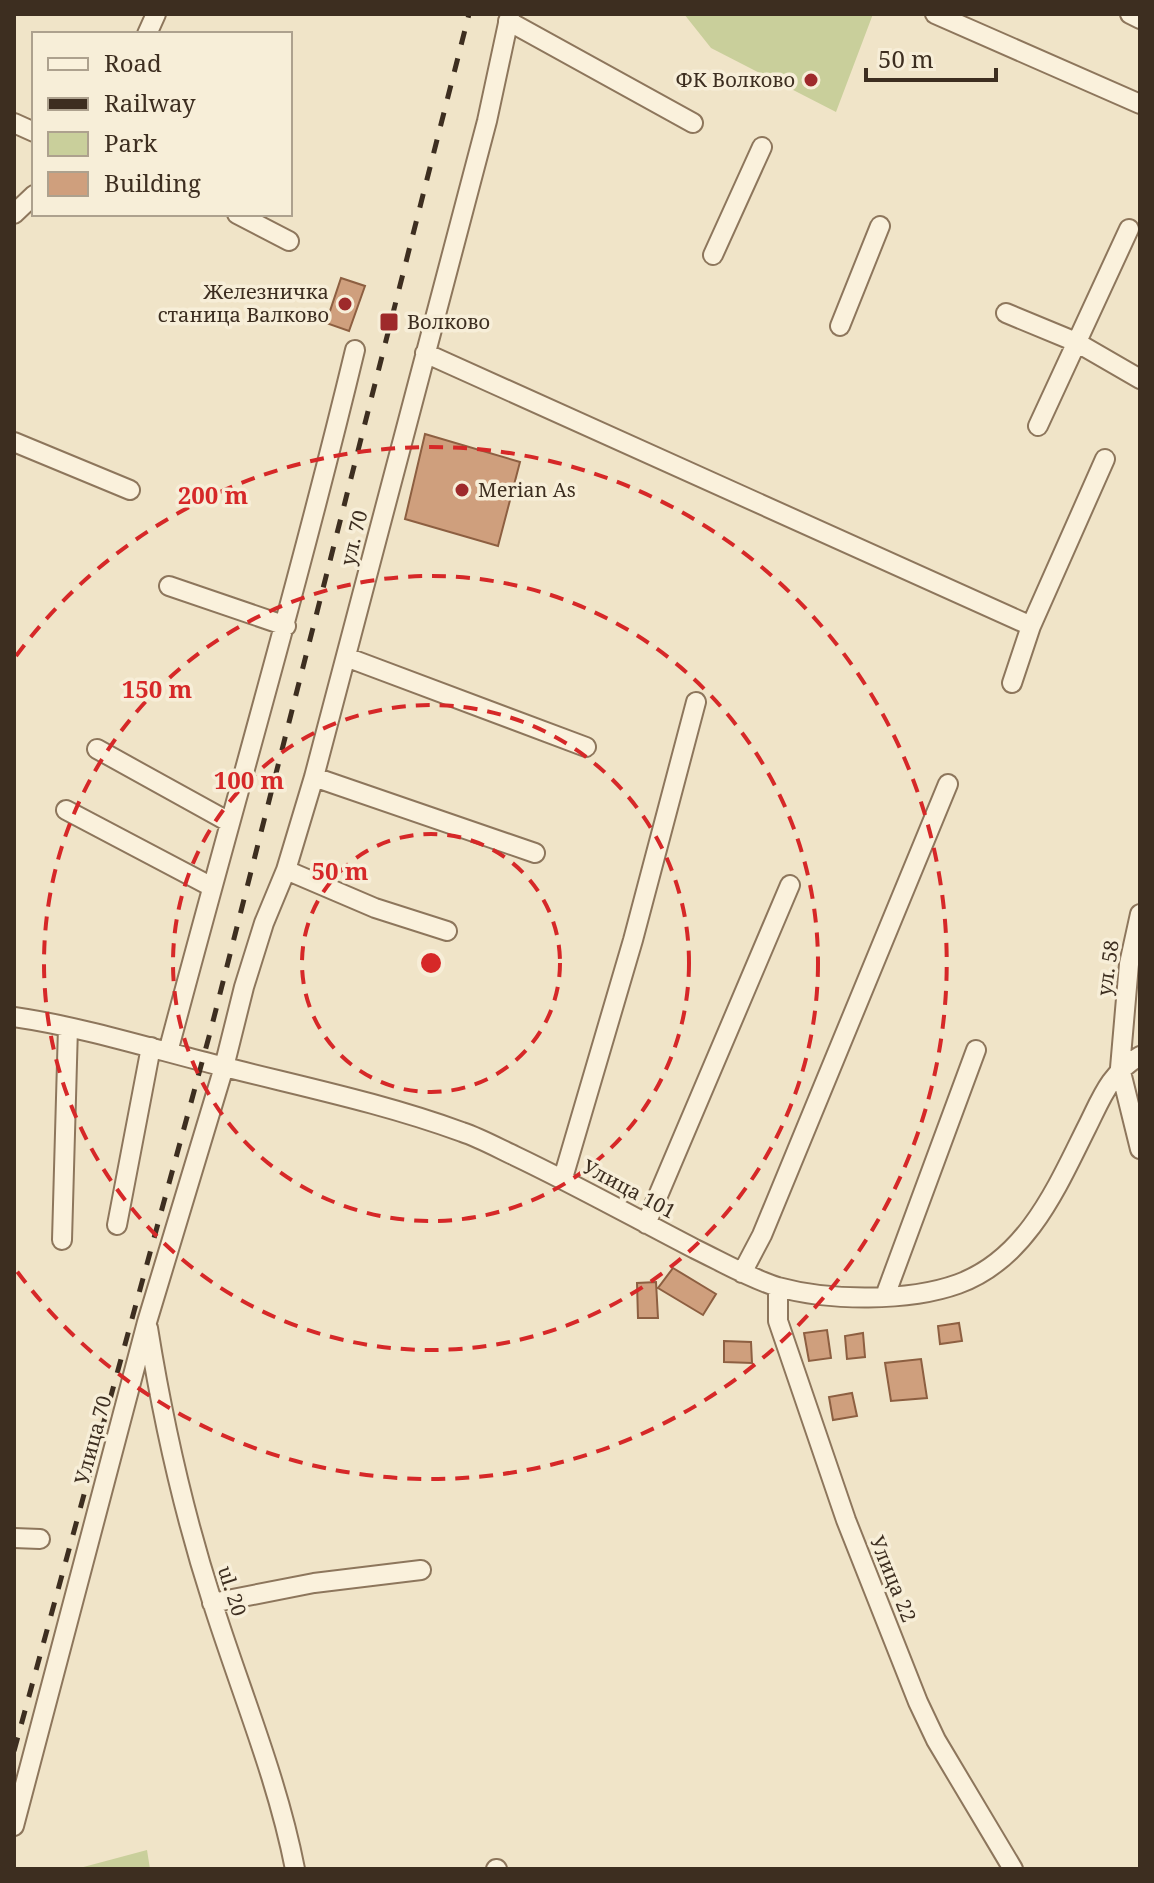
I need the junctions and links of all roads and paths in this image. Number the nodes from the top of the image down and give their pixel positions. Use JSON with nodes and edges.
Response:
{"nodes":[{"id":1,"x":935,"y":14,"type":"edge"},
{"id":2,"x":1130,"y":14,"type":"edge"},
{"id":3,"x":509,"y":18,"type":"edge"},
{"id":4,"x":1140,"y":19,"type":"edge"},
{"id":5,"x":1140,"y":104,"type":"edge"},
{"id":6,"x":693,"y":123,"type":"dead end"},
{"id":7,"x":762,"y":147,"type":"dead end"},
{"id":8,"x":32,"y":197,"type":"edge"},
{"id":9,"x":14,"y":214,"type":"edge"},
{"id":10,"x":241,"y":216,"type":"edge"},
{"id":11,"x":880,"y":226,"type":"dead end"},
{"id":12,"x":1129,"y":229,"type":"dead end"},
{"id":13,"x":289,"y":241,"type":"dead end"},
{"id":14,"x":713,"y":255,"type":"dead end"},
{"id":15,"x":1006,"y":313,"type":"dead end"},
{"id":16,"x":840,"y":326,"type":"dead end"},
{"id":17,"x":1076,"y":342,"type":"junction"},
{"id":18,"x":355,"y":350,"type":"dead end"},
{"id":19,"x":425,"y":353,"type":"junction"},
{"id":20,"x":1140,"y":379,"type":"edge"},
{"id":21,"x":1038,"y":426,"type":"dead end"},
{"id":22,"x":14,"y":442,"type":"edge"},
{"id":23,"x":1105,"y":459,"type":"dead end"},
{"id":24,"x":130,"y":490,"type":"dead end"},
{"id":25,"x":169,"y":586,"type":"dead end"},
{"id":26,"x":286,"y":626,"type":"junction"},
{"id":27,"x":1031,"y":626,"type":"junction"},
{"id":28,"x":346,"y":657,"type":"junction"},
{"id":29,"x":1012,"y":683,"type":"dead end"},
{"id":30,"x":696,"y":702,"type":"dead end"},
{"id":31,"x":586,"y":747,"type":"dead end"},
{"id":32,"x":97,"y":749,"type":"dead end"},
{"id":33,"x":314,"y":777,"type":"junction"},
{"id":34,"x":948,"y":784,"type":"dead end"},
{"id":35,"x":66,"y":810,"type":"dead end"},
{"id":36,"x":229,"y":822,"type":"junction"},
{"id":37,"x":535,"y":853,"type":"dead end"},
{"id":38,"x":286,"y":870,"type":"junction"},
{"id":39,"x":790,"y":885,"type":"dead end"},
{"id":40,"x":212,"y":887,"type":"junction"},
{"id":41,"x":1140,"y":914,"type":"edge"},
{"id":42,"x":447,"y":931,"type":"dead end"},
{"id":43,"x":14,"y":1017,"type":"edge"},
{"id":44,"x":68,"y":1027,"type":"junction"},
{"id":45,"x":160,"y":1049,"type":"junction"},
{"id":46,"x":976,"y":1050,"type":"dead end"},
{"id":47,"x":1140,"y":1056,"type":"edge"},
{"id":48,"x":224,"y":1067,"type":"junction"},
{"id":49,"x":1120,"y":1068,"type":"junction"},
{"id":50,"x":1140,"y":1149,"type":"edge"},
{"id":51,"x":563,"y":1178,"type":"junction"},
{"id":52,"x":646,"y":1224,"type":"junction"},
{"id":53,"x":117,"y":1225,"type":"dead end"},
{"id":54,"x":62,"y":1240,"type":"dead end"},
{"id":55,"x":742,"y":1273,"type":"junction"},
{"id":56,"x":778,"y":1287,"type":"junction"},
{"id":57,"x":885,"y":1296,"type":"junction"},
{"id":58,"x":147,"y":1322,"type":"junction"},
{"id":59,"x":14,"y":1538,"type":"edge"},
{"id":60,"x":40,"y":1539,"type":"dead end"},
{"id":61,"x":421,"y":1570,"type":"dead end"},
{"id":62,"x":212,"y":1603,"type":"junction"},
{"id":63,"x":14,"y":1826,"type":"edge"},
{"id":64,"x":295,"y":1869,"type":"edge"},
{"id":65,"x":1013,"y":1869,"type":"edge"}],
"edges":[{"from":1,"to":5,"type":"street"},
{"from":2,"to":4,"type":"street"},
{"from":3,"to":6,"type":"street"},
{"from":3,"to":19,"type":"street","name":"ул. 70"},
{"from":7,"to":14,"type":"street"},
{"from":8,"to":9,"type":"street"},
{"from":10,"to":13,"type":"street"},
{"from":11,"to":16,"type":"street"},
{"from":12,"to":17,"type":"street"},
{"from":15,"to":17,"type":"street"},
{"from":17,"to":20,"type":"street"},
{"from":17,"to":21,"type":"street"},
{"from":18,"to":26,"type":"street"},
{"from":19,"to":27,"type":"street"},
{"from":19,"to":28,"type":"street","name":"ул. 70"},
{"from":22,"to":24,"type":"street"},
{"from":23,"to":27,"type":"street"},
{"from":25,"to":26,"type":"street"},
{"from":26,"to":36,"type":"street"},
{"from":27,"to":29,"type":"street"},
{"from":28,"to":31,"type":"street"},
{"from":28,"to":33,"type":"street","name":"ул. 70"},
{"from":30,"to":51,"type":"street"},
{"from":32,"to":36,"type":"street"},
{"from":33,"to":37,"type":"street"},
{"from":33,"to":38,"type":"street","name":"ул. 70"},
{"from":34,"to":55,"type":"street"},
{"from":35,"to":40,"type":"street"},
{"from":36,"to":40,"type":"street"},
{"from":38,"to":42,"type":"street"},
{"from":38,"to":48,"type":"street","name":"ул. 70"},
{"from":39,"to":52,"type":"street"},
{"from":40,"to":45,"type":"street"},
{"from":41,"to":49,"type":"street","name":"ул. 58"},
{"from":43,"to":44,"type":"street","name":"Улица 101"},
{"from":44,"to":45,"type":"street","name":"Улица 101"},
{"from":44,"to":54,"type":"street"},
{"from":45,"to":48,"type":"street","name":"Улица 101"},
{"from":45,"to":53,"type":"street"},
{"from":46,"to":57,"type":"street"},
{"from":47,"to":49,"type":"street"},
{"from":48,"to":51,"type":"street","name":"Улица 101"},
{"from":48,"to":58,"type":"street","name":"Улица 70"},
{"from":49,"to":50,"type":"street"},
{"from":49,"to":57,"type":"street","name":"Улица 101"},
{"from":51,"to":52,"type":"street","name":"Улица 101"},
{"from":52,"to":55,"type":"street","name":"Улица 101"},
{"from":55,"to":56,"type":"street","name":"Улица 101"},
{"from":56,"to":57,"type":"street","name":"Улица 101"},
{"from":56,"to":65,"type":"street","name":"Улица 22"},
{"from":58,"to":62,"type":"street","name":"ul. 20"},
{"from":58,"to":63,"type":"street","name":"Улица 70"},
{"from":59,"to":60,"type":"street"},
{"from":61,"to":62,"type":"street"},
{"from":62,"to":64,"type":"street","name":"ul. 20"}]}
